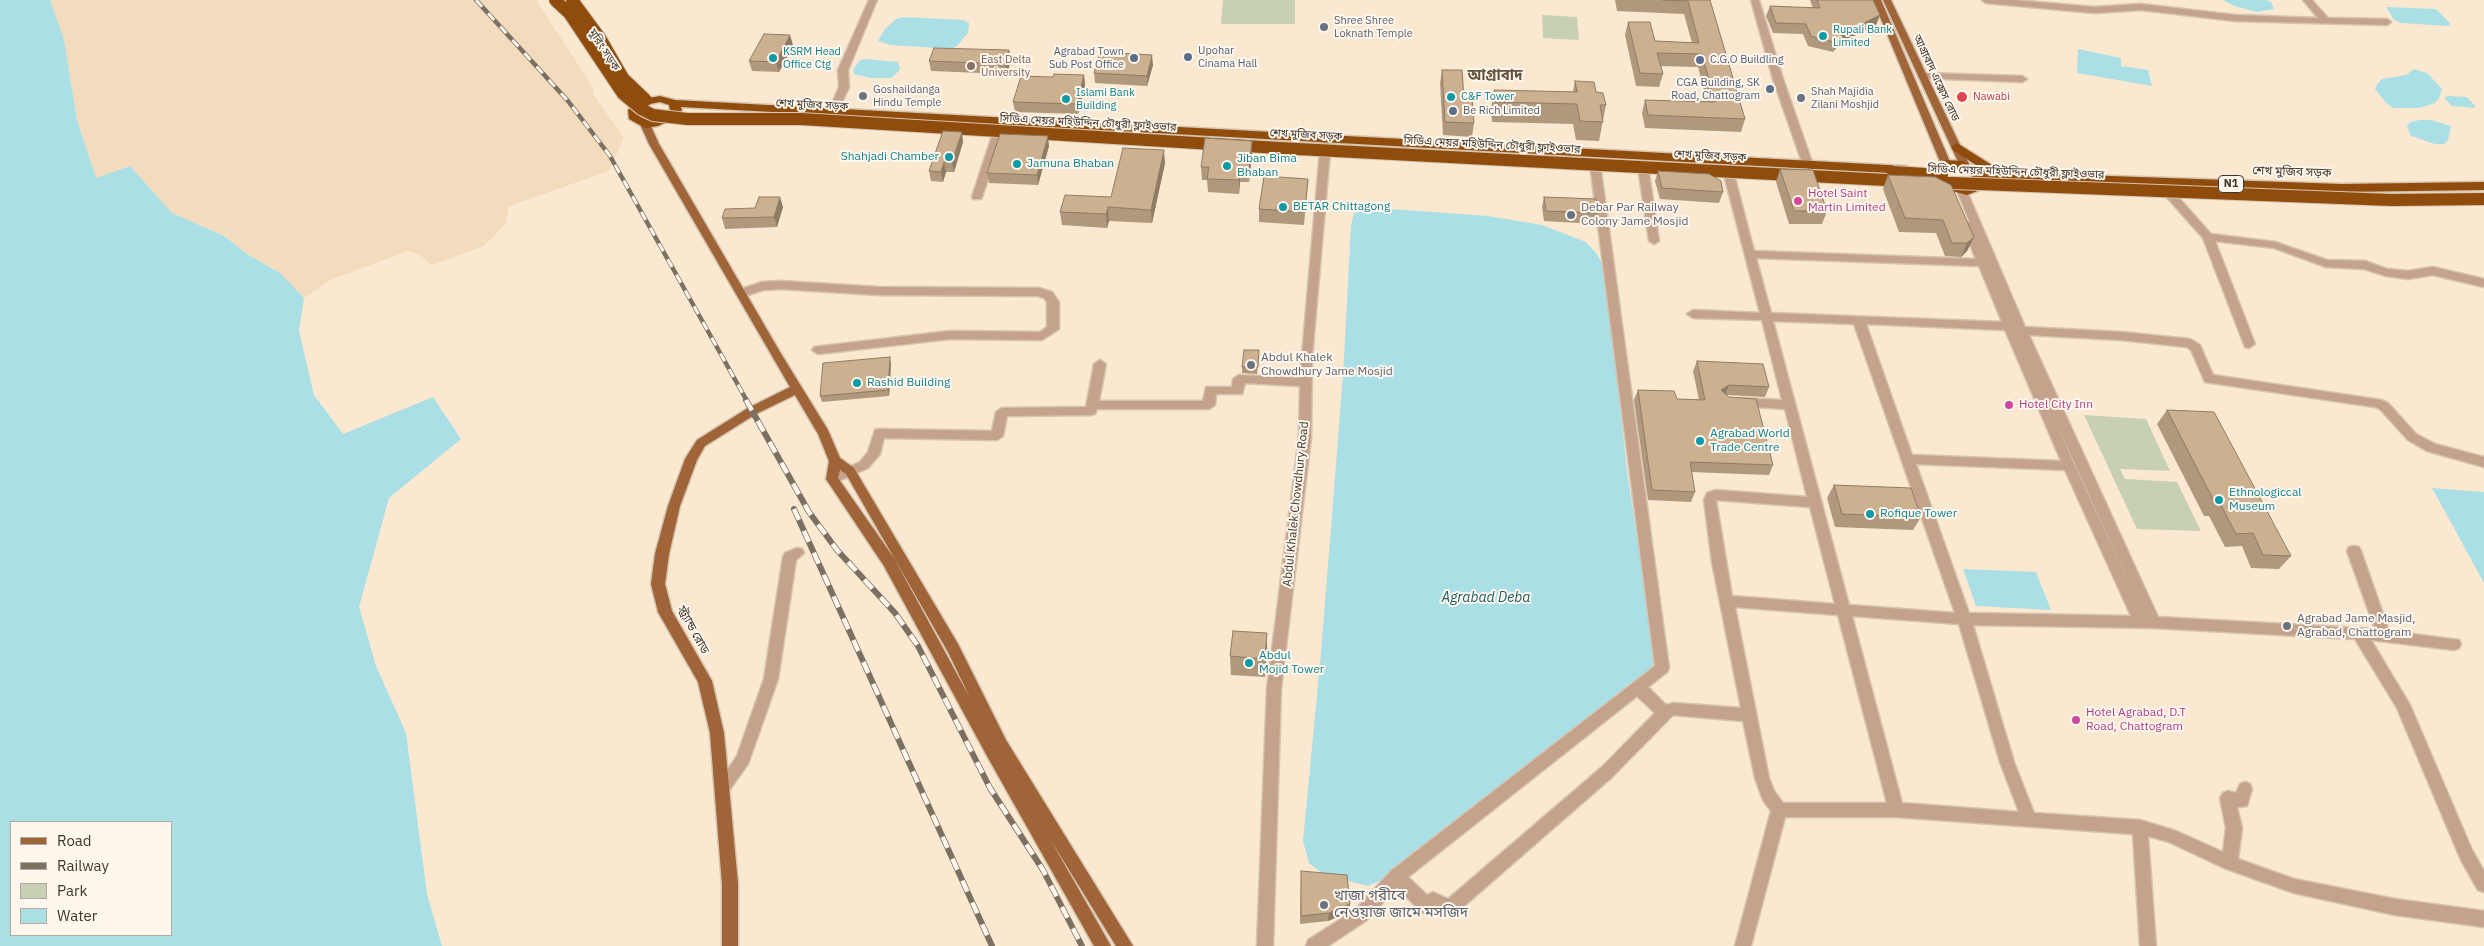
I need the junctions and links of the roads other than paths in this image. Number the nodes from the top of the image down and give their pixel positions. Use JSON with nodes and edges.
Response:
{"nodes":[{"id":1,"x":556,"y":0,"type":"edge"},
{"id":2,"x":572,"y":0,"type":"edge"},
{"id":3,"x":873,"y":0,"type":"edge"},
{"id":4,"x":1755,"y":0,"type":"edge"},
{"id":5,"x":1877,"y":0,"type":"edge"},
{"id":6,"x":1887,"y":0,"type":"edge"},
{"id":7,"x":1986,"y":0,"type":"edge"},
{"id":8,"x":2106,"y":0,"type":"edge"},
{"id":9,"x":2308,"y":0,"type":"edge"},
{"id":10,"x":2132,"y":4,"type":"edge"},
{"id":11,"x":2111,"y":9,"type":"junction"},
{"id":12,"x":2325,"y":20,"type":"junction"},
{"id":13,"x":2387,"y":22,"type":"dead end"},
{"id":14,"x":1923,"y":76,"type":"junction"},
{"id":15,"x":2022,"y":79,"type":"dead end"},
{"id":16,"x":674,"y":103,"type":"junction"},
{"id":17,"x":635,"y":108,"type":"junction"},
{"id":18,"x":834,"y":111,"type":"junction"},
{"id":19,"x":670,"y":117,"type":"junction"},
{"id":20,"x":645,"y":124,"type":"junction"},
{"id":21,"x":998,"y":130,"type":"junction"},
{"id":22,"x":1326,"y":145,"type":"junction"},
{"id":23,"x":1957,"y":147,"type":"junction"},
{"id":24,"x":1595,"y":164,"type":"junction"},
{"id":25,"x":1946,"y":164,"type":"junction"},
{"id":26,"x":1808,"y":165,"type":"junction"},
{"id":27,"x":1965,"y":166,"type":"junction"},
{"id":28,"x":1643,"y":167,"type":"junction"},
{"id":29,"x":1672,"y":168,"type":"junction"},
{"id":30,"x":1728,"y":171,"type":"junction"},
{"id":31,"x":2000,"y":176,"type":"junction"},
{"id":32,"x":1980,"y":180,"type":"junction"},
{"id":33,"x":1947,"y":183,"type":"junction"},
{"id":34,"x":2484,"y":188,"type":"edge"},
{"id":35,"x":2168,"y":191,"type":"junction"},
{"id":36,"x":977,"y":197,"type":"dead end"},
{"id":37,"x":2484,"y":199,"type":"edge"},
{"id":38,"x":2208,"y":237,"type":"junction"},
{"id":39,"x":1654,"y":241,"type":"dead end"},
{"id":40,"x":1751,"y":254,"type":"junction"},
{"id":41,"x":1983,"y":263,"type":"junction"},
{"id":42,"x":2484,"y":283,"type":"edge"},
{"id":43,"x":742,"y":293,"type":"junction"},
{"id":44,"x":1693,"y":314,"type":"dead end"},
{"id":45,"x":1768,"y":318,"type":"junction"},
{"id":46,"x":1859,"y":321,"type":"junction"},
{"id":47,"x":2009,"y":326,"type":"junction"},
{"id":48,"x":2021,"y":331,"type":"junction"},
{"id":49,"x":2250,"y":344,"type":"dead end"},
{"id":50,"x":818,"y":350,"type":"dead end"},
{"id":51,"x":1100,"y":364,"type":"dead end"},
{"id":52,"x":1305,"y":382,"type":"junction"},
{"id":53,"x":798,"y":389,"type":"junction"},
{"id":54,"x":1726,"y":401,"type":"edge"},
{"id":55,"x":1092,"y":405,"type":"junction"},
{"id":56,"x":1790,"y":405,"type":"junction"},
{"id":57,"x":1908,"y":459,"type":"junction"},
{"id":58,"x":835,"y":461,"type":"junction"},
{"id":59,"x":2484,"y":462,"type":"edge"},
{"id":60,"x":2069,"y":466,"type":"junction"},
{"id":61,"x":850,"y":471,"type":"junction"},
{"id":62,"x":832,"y":479,"type":"junction"},
{"id":63,"x":1815,"y":502,"type":"junction"},
{"id":64,"x":2354,"y":551,"type":"dead end"},
{"id":65,"x":797,"y":553,"type":"dead end"},
{"id":66,"x":1727,"y":602,"type":"junction"},
{"id":67,"x":1842,"y":609,"type":"junction"},
{"id":68,"x":1964,"y":620,"type":"junction"},
{"id":69,"x":2147,"y":622,"type":"junction"},
{"id":70,"x":2359,"y":634,"type":"junction"},
{"id":71,"x":2384,"y":635,"type":"junction"},
{"id":72,"x":2454,"y":644,"type":"dead end"},
{"id":73,"x":1638,"y":687,"type":"junction"},
{"id":74,"x":1665,"y":713,"type":"junction"},
{"id":75,"x":1750,"y":715,"type":"junction"},
{"id":76,"x":723,"y":787,"type":"junction"},
{"id":77,"x":2245,"y":789,"type":"dead end"},
{"id":78,"x":1779,"y":810,"type":"junction"},
{"id":79,"x":1896,"y":810,"type":"junction"},
{"id":80,"x":2029,"y":819,"type":"junction"},
{"id":81,"x":2140,"y":827,"type":"junction"},
{"id":82,"x":2230,"y":863,"type":"junction"},
{"id":83,"x":1397,"y":876,"type":"junction"},
{"id":84,"x":2484,"y":885,"type":"edge"},
{"id":85,"x":2484,"y":919,"type":"edge"},
{"id":86,"x":730,"y":946,"type":"edge"},
{"id":87,"x":1103,"y":946,"type":"edge"},
{"id":88,"x":1125,"y":946,"type":"edge"},
{"id":89,"x":1265,"y":946,"type":"edge"},
{"id":90,"x":1314,"y":946,"type":"edge"},
{"id":91,"x":1743,"y":946,"type":"edge"},
{"id":92,"x":2148,"y":946,"type":"edge"}],
"edges":[{"from":1,"to":17,"type":"highway","name":"মুরিং সড়ক"},
{"from":1,"to":29,"type":"highway","name":"সিডিএ মেয়র মহিউদ্দিন চৌধুরী ফ্লাইওভার","bridge":true},
{"from":2,"to":34,"type":"highway","bridge":true},
{"from":3,"to":18,"type":"street"},
{"from":4,"to":26,"type":"street"},
{"from":5,"to":25,"type":"main road","name":"আগ্রাবাদ এক্সেস রোড"},
{"from":6,"to":14,"type":"main road","name":"আগ্রাবাদ এক্সেস রোড"},
{"from":7,"to":11,"type":"street"},
{"from":8,"to":11,"type":"street"},
{"from":9,"to":12,"type":"street"},
{"from":10,"to":11,"type":"street"},
{"from":10,"to":12,"type":"street"},
{"from":12,"to":13,"type":"street"},
{"from":14,"to":15,"type":"street"},
{"from":14,"to":23,"type":"main road","name":"আগ্রাবাদ এক্সেস রোড"},
{"from":16,"to":17,"type":"highway","name":"শেখ মুজিব সড়ক"},
{"from":16,"to":18,"type":"highway","name":"শেখ মুজিব সড়ক"},
{"from":16,"to":19,"type":"highway"},
{"from":17,"to":20,"type":"highway","name":"মুরিং সড়ক"},
{"from":18,"to":22,"type":"highway","name":"শেখ মুজিব সড়ক"},
{"from":19,"to":20,"type":"highway","name":"শেখ মুজিব সড়ক"},
{"from":19,"to":21,"type":"highway","name":"শেখ মুজিব সড়ক"},
{"from":20,"to":43,"type":"main road"},
{"from":21,"to":22,"type":"highway","name":"শেখ মুজিব সড়ক"},
{"from":21,"to":36,"type":"street"},
{"from":22,"to":24,"type":"highway","name":"শেখ মুজিব সড়ক"},
{"from":22,"to":26,"type":"highway","name":"শেখ মুজিব সড়ক"},
{"from":22,"to":52,"type":"street","name":"Abdul Khalek Chowdhury Road"},
{"from":23,"to":27,"type":"main road","name":"আগ্রাবাদ এক্সেস রোড"},
{"from":23,"to":31,"type":"highway"},
{"from":24,"to":28,"type":"highway","name":"শেখ মুজিব সড়ক"},
{"from":24,"to":73,"type":"street"},
{"from":25,"to":27,"type":"highway"},
{"from":25,"to":33,"type":"highway"},
{"from":26,"to":33,"type":"highway","name":"শেখ মুজিব সড়ক"},
{"from":27,"to":32,"type":"highway"},
{"from":28,"to":29,"type":"highway","name":"শেখ মুজিব সড়ক"},
{"from":28,"to":39,"type":"street"},
{"from":29,"to":30,"type":"highway","name":"শেখ মুজিব সড়ক"},
{"from":29,"to":37,"type":"highway","name":"সিডিএ মেয়র মহিউদ্দিন চৌধুরী ফ্লাইওভার","bridge":true},
{"from":30,"to":33,"type":"highway","name":"শেখ মুজিব সড়ক"},
{"from":30,"to":40,"type":"street"},
{"from":31,"to":32,"type":"highway","name":"শেখ মুজিব সড়ক","number":"N1"},
{"from":31,"to":34,"type":"highway","name":"শেখ মুজিব সড়ক","number":"N1"},
{"from":32,"to":33,"type":"highway"},
{"from":32,"to":35,"type":"highway","name":"শেখ মুজিব সড়ক","number":"N1"},
{"from":33,"to":41,"type":"street"},
{"from":33,"to":48,"type":"street"},
{"from":35,"to":37,"type":"highway","name":"শেখ মুজিব সড়ক","number":"N1"},
{"from":35,"to":38,"type":"street"},
{"from":38,"to":42,"type":"street"},
{"from":38,"to":49,"type":"street"},
{"from":40,"to":41,"type":"street"},
{"from":40,"to":45,"type":"street"},
{"from":41,"to":47,"type":"street"},
{"from":43,"to":50,"type":"street"},
{"from":43,"to":53,"type":"main road"},
{"from":44,"to":45,"type":"street"},
{"from":45,"to":46,"type":"street"},
{"from":45,"to":56,"type":"street"},
{"from":46,"to":47,"type":"street"},
{"from":46,"to":57,"type":"street"},
{"from":47,"to":60,"type":"street"},
{"from":48,"to":59,"type":"street"},
{"from":48,"to":69,"type":"street"},
{"from":51,"to":55,"type":"street"},
{"from":52,"to":55,"type":"street"},
{"from":52,"to":89,"type":"street","name":"Abdul Khalek Chowdhury Road"},
{"from":53,"to":58,"type":"main road"},
{"from":53,"to":76,"type":"main road","name":"স্ট্র্যান্ড রোড"},
{"from":54,"to":56,"type":"street"},
{"from":55,"to":61,"type":"street"},
{"from":56,"to":63,"type":"street"},
{"from":57,"to":60,"type":"street"},
{"from":57,"to":68,"type":"street"},
{"from":58,"to":61,"type":"main road"},
{"from":58,"to":62,"type":"main road"},
{"from":60,"to":69,"type":"street"},
{"from":61,"to":62,"type":"street"},
{"from":61,"to":88,"type":"main road"},
{"from":62,"to":87,"type":"main road"},
{"from":63,"to":66,"type":"street"},
{"from":63,"to":67,"type":"street"},
{"from":64,"to":71,"type":"street"},
{"from":65,"to":76,"type":"street"},
{"from":66,"to":67,"type":"street"},
{"from":66,"to":75,"type":"street"},
{"from":67,"to":68,"type":"street"},
{"from":67,"to":79,"type":"street"},
{"from":68,"to":69,"type":"street"},
{"from":68,"to":80,"type":"street"},
{"from":69,"to":70,"type":"street"},
{"from":70,"to":71,"type":"street"},
{"from":70,"to":84,"type":"street"},
{"from":71,"to":72,"type":"street"},
{"from":73,"to":74,"type":"street"},
{"from":73,"to":83,"type":"street"},
{"from":74,"to":75,"type":"street"},
{"from":74,"to":83,"type":"street"},
{"from":75,"to":78,"type":"street"},
{"from":76,"to":86,"type":"main road","name":"স্ট্র্যান্ড রোড"},
{"from":77,"to":82,"type":"street"},
{"from":78,"to":79,"type":"street"},
{"from":78,"to":91,"type":"street"},
{"from":79,"to":80,"type":"street"},
{"from":80,"to":81,"type":"street"},
{"from":81,"to":82,"type":"street"},
{"from":81,"to":92,"type":"street"},
{"from":82,"to":85,"type":"street"},
{"from":83,"to":90,"type":"street"}]}
